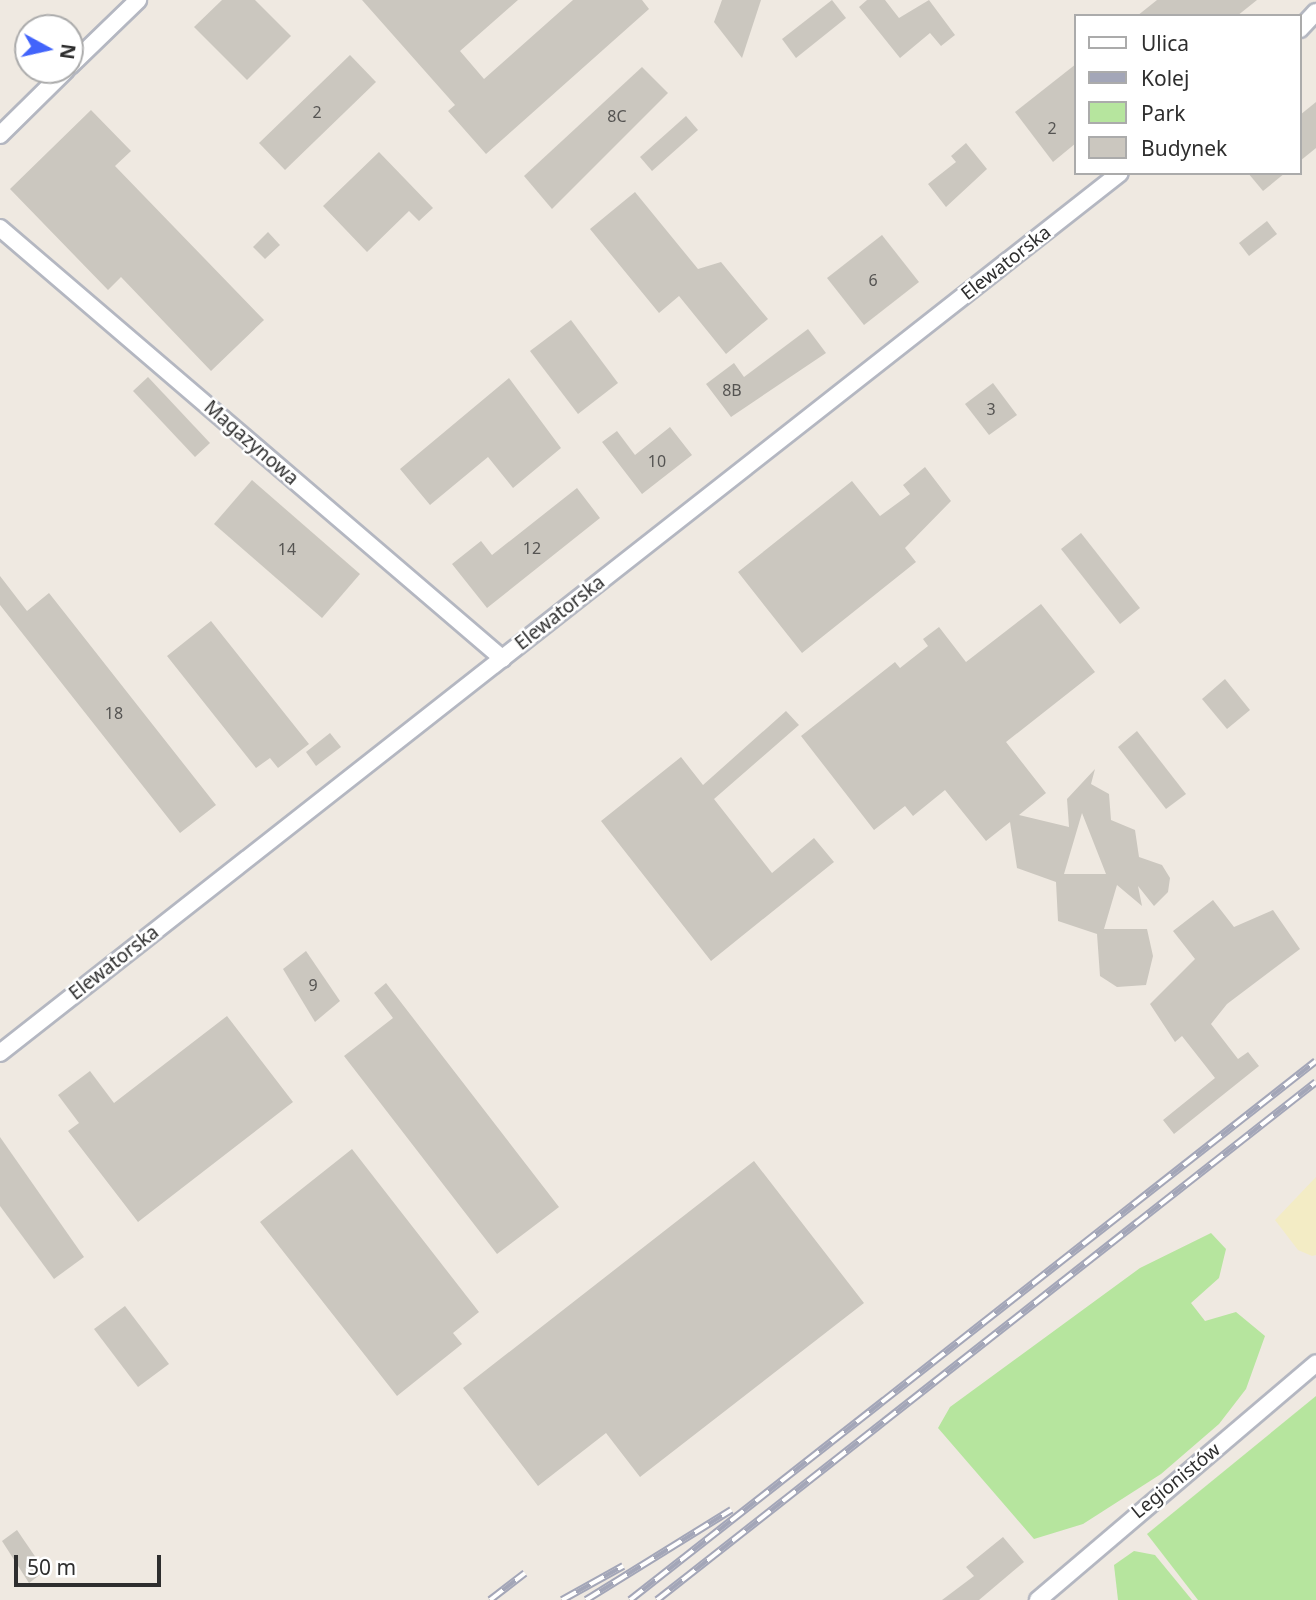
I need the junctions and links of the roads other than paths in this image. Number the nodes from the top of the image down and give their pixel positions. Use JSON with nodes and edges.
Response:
{"nodes":[{"id":1,"x":138,"y":0,"type":"edge"},
{"id":2,"x":1316,"y":12,"type":"edge"},
{"id":3,"x":1302,"y":27,"type":"edge"},
{"id":4,"x":84,"y":52,"type":"edge"},
{"id":5,"x":52,"y":84,"type":"edge"},
{"id":6,"x":0,"y":135,"type":"edge"},
{"id":7,"x":1117,"y":175,"type":"edge"},
{"id":8,"x":0,"y":228,"type":"edge"},
{"id":9,"x":503,"y":659,"type":"junction"},
{"id":10,"x":0,"y":1053,"type":"edge"},
{"id":11,"x":1316,"y":1363,"type":"edge"},
{"id":12,"x":1038,"y":1600,"type":"edge"}],
"edges":[{"from":1,"to":4,"type":"street"},
{"from":2,"to":3,"type":"street"},
{"from":5,"to":6,"type":"street"},
{"from":7,"to":9,"type":"street","name":"Elewatorska"},
{"from":8,"to":9,"type":"street","name":"Magazynowa"},
{"from":9,"to":10,"type":"street","name":"Elewatorska"},
{"from":11,"to":12,"type":"street","name":"Legionistów"}]}
